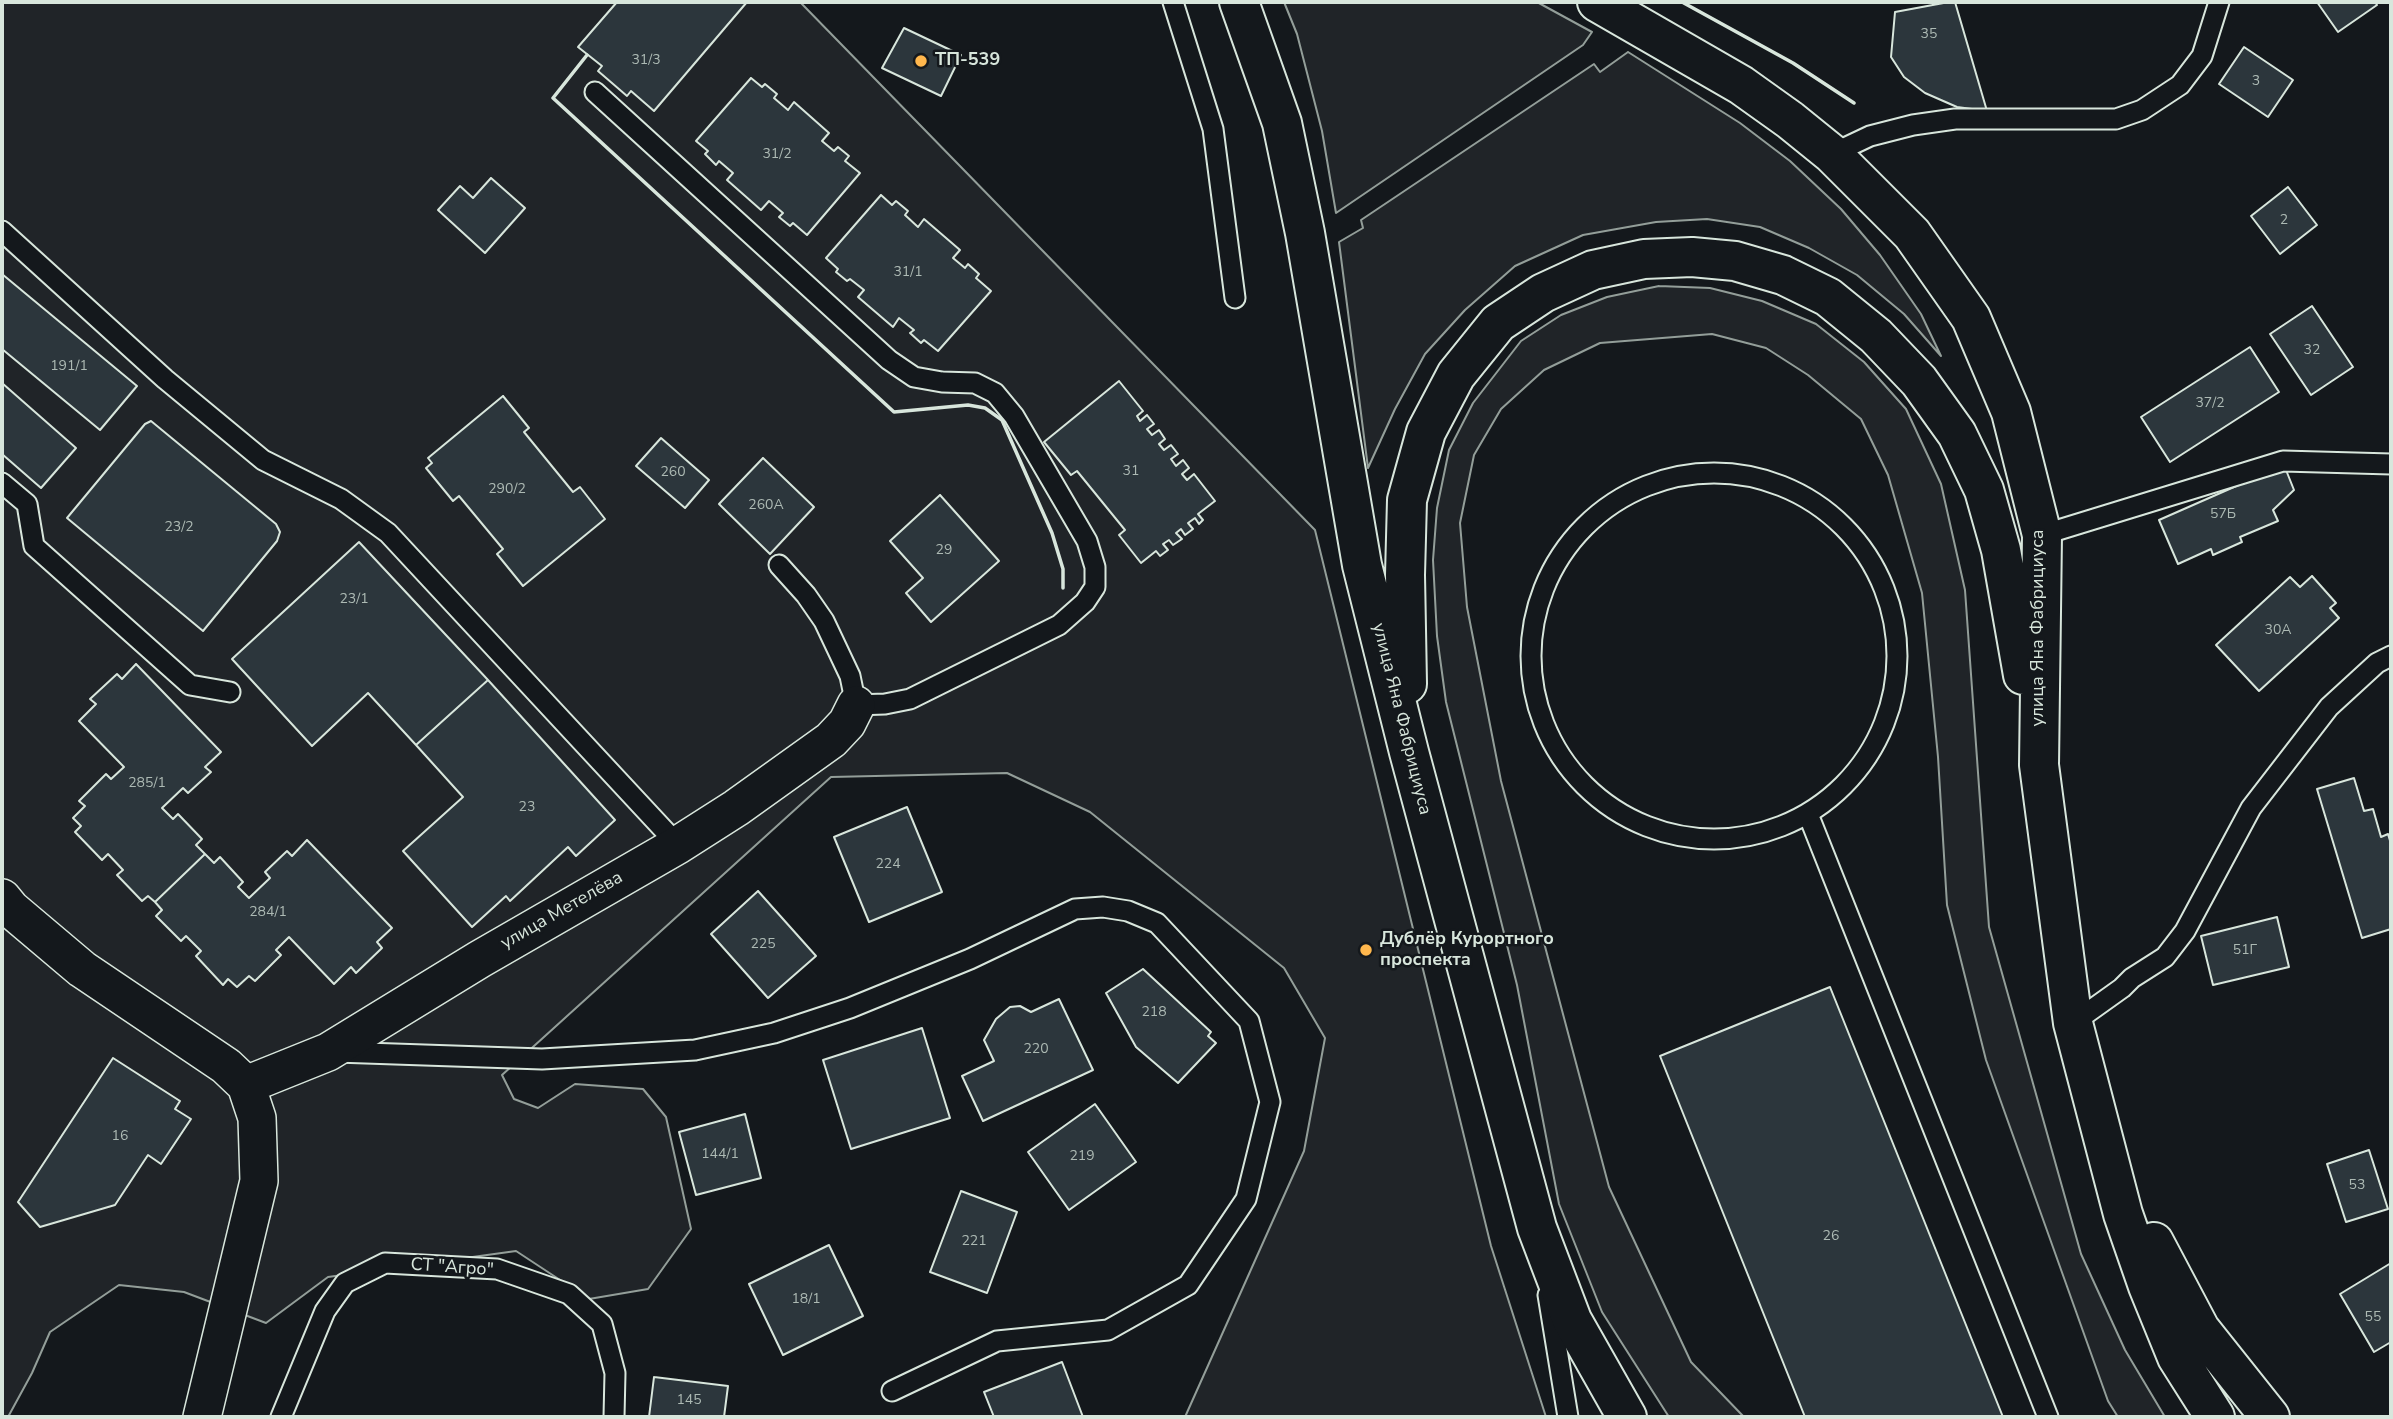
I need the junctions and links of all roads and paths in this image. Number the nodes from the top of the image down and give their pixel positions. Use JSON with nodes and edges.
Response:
{"nodes":[{"id":1,"x":1173,"y":2,"type":"edge"},
{"id":2,"x":1239,"y":2,"type":"edge"},
{"id":3,"x":1597,"y":2,"type":"edge"},
{"id":4,"x":2219,"y":2,"type":"edge"},
{"id":5,"x":595,"y":92,"type":"dead end"},
{"id":6,"x":1832,"y":154,"type":"junction"},
{"id":7,"x":2,"y":231,"type":"edge"},
{"id":8,"x":1235,"y":298,"type":"dead end"},
{"id":9,"x":2391,"y":464,"type":"edge"},
{"id":10,"x":2,"y":483,"type":"edge"},
{"id":11,"x":2042,"y":535,"type":"junction"},
{"id":12,"x":779,"y":565,"type":"dead end"},
{"id":13,"x":2391,"y":656,"type":"edge"},
{"id":14,"x":229,"y":692,"type":"dead end"},
{"id":15,"x":856,"y":705,"type":"junction"},
{"id":16,"x":1409,"y":752,"type":"junction"},
{"id":17,"x":2039,"y":765,"type":"junction"},
{"id":18,"x":1808,"y":814,"type":"junction"},
{"id":19,"x":678,"y":845,"type":"junction"},
{"id":20,"x":2,"y":898,"type":"edge"},
{"id":21,"x":2073,"y":1023,"type":"junction"},
{"id":22,"x":328,"y":1052,"type":"junction"},
{"id":23,"x":246,"y":1085,"type":"junction"},
{"id":24,"x":2102,"y":1135,"type":"junction"},
{"id":25,"x":1537,"y":1228,"type":"junction"},
{"id":26,"x":892,"y":1391,"type":"dead end"},
{"id":27,"x":202,"y":1417,"type":"edge"},
{"id":28,"x":281,"y":1417,"type":"edge"},
{"id":29,"x":614,"y":1417,"type":"edge"},
{"id":30,"x":1568,"y":1417,"type":"edge"},
{"id":31,"x":1627,"y":1417,"type":"edge"},
{"id":32,"x":2048,"y":1417,"type":"edge"},
{"id":33,"x":2215,"y":1417,"type":"edge"},
{"id":34,"x":2270,"y":1417,"type":"edge"}],
"edges":[{"from":1,"to":8,"type":"lane"},
{"from":2,"to":16,"type":"main road","name":"улица Яна Фабрициуса"},
{"from":3,"to":6,"type":"main road","name":"улица Яна Фабрициуса"},
{"from":4,"to":6,"type":"lane"},
{"from":5,"to":15,"type":"lane"},
{"from":6,"to":11,"type":"main road","name":"улица Яна Фабрициуса"},
{"from":7,"to":19,"type":"lane"},
{"from":9,"to":11,"type":"lane"},
{"from":10,"to":14,"type":"lane"},
{"from":11,"to":17,"type":"main road","name":"улица Яна Фабрициуса"},
{"from":12,"to":15,"type":"lane"},
{"from":13,"to":21,"type":"lane"},
{"from":15,"to":19,"type":"street","name":"улица Метелёва"},
{"from":16,"to":17,"type":"main road"},
{"from":16,"to":25,"type":"main road","name":"улица Яна Фабрициуса"},
{"from":17,"to":21,"type":"main road","name":"улица Яна Фабрициуса"},
{"from":18,"to":18,"type":"lane"},
{"from":18,"to":32,"type":"lane"},
{"from":19,"to":22,"type":"street","name":"улица Метелёва"},
{"from":20,"to":23,"type":"street"},
{"from":21,"to":24,"type":"main road","name":"улица Яна Фабрициуса"},
{"from":22,"to":23,"type":"street","name":"улица Метелёва"},
{"from":22,"to":26,"type":"lane"},
{"from":23,"to":27,"type":"street"},
{"from":24,"to":33,"type":"main road","name":"улица Яна Фабрициуса"},
{"from":24,"to":34,"type":"main road"},
{"from":25,"to":30,"type":"lane"},
{"from":25,"to":31,"type":"main road","name":"улица Яна Фабрициуса"},
{"from":28,"to":29,"type":"lane","name":"СТ \"Агро\""}]}
